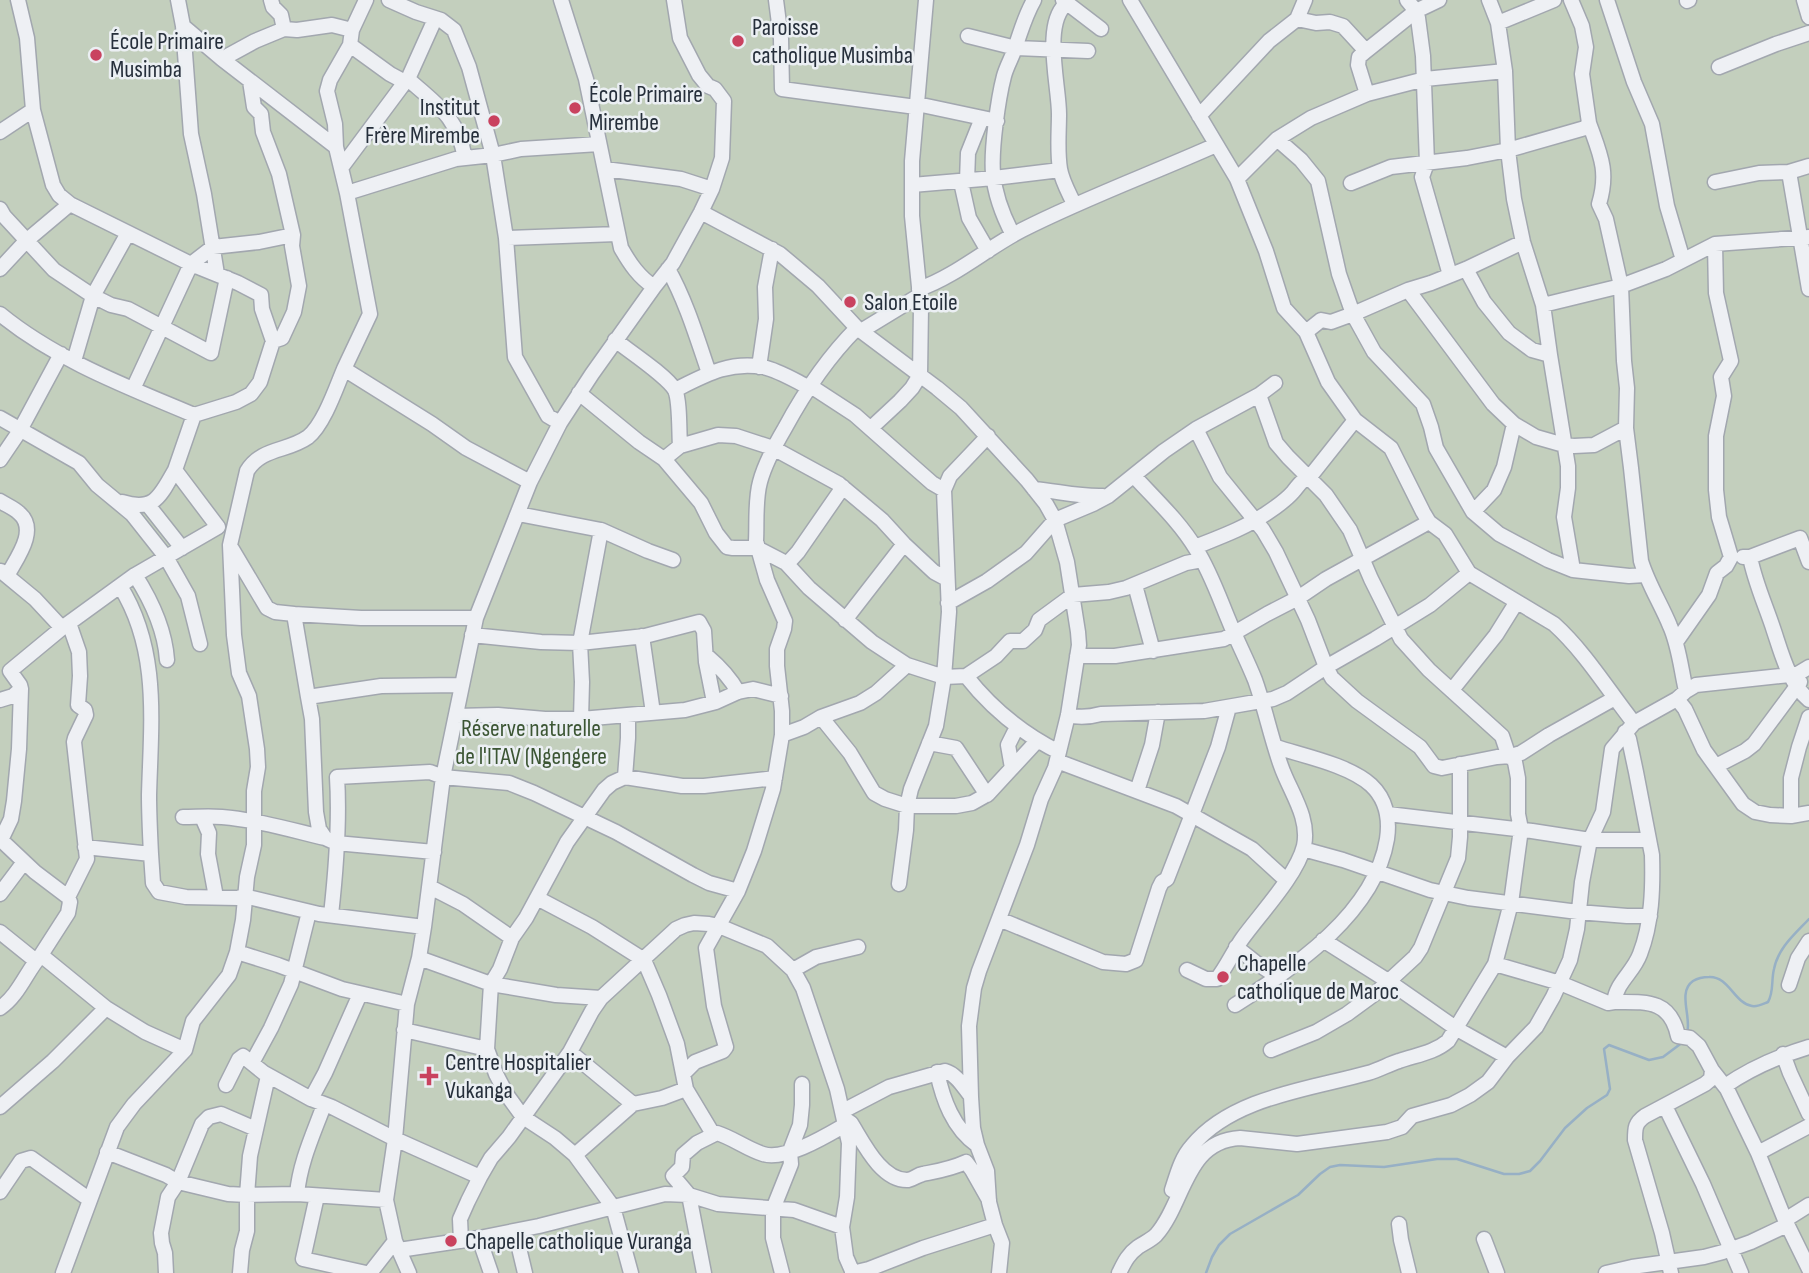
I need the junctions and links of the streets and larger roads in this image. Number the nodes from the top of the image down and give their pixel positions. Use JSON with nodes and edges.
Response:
{"nodes":[{"id":1,"x":18,"y":0,"type":"edge"},
{"id":2,"x":178,"y":0,"type":"edge"},
{"id":3,"x":271,"y":0,"type":"edge"},
{"id":4,"x":366,"y":0,"type":"edge"},
{"id":5,"x":389,"y":0,"type":"edge"},
{"id":6,"x":561,"y":0,"type":"edge"},
{"id":7,"x":674,"y":0,"type":"edge"},
{"id":8,"x":777,"y":0,"type":"edge"},
{"id":9,"x":926,"y":0,"type":"edge"},
{"id":10,"x":1034,"y":0,"type":"edge"},
{"id":11,"x":1130,"y":0,"type":"edge"},
{"id":12,"x":1305,"y":0,"type":"edge"},
{"id":13,"x":1439,"y":0,"type":"edge"},
{"id":14,"x":1489,"y":0,"type":"edge"},
{"id":15,"x":1554,"y":0,"type":"edge"},
{"id":16,"x":1572,"y":0,"type":"edge"},
{"id":17,"x":1607,"y":0,"type":"edge"},
{"id":18,"x":1804,"y":0,"type":"edge"},
{"id":19,"x":1065,"y":1,"type":"edge"},
{"id":20,"x":1412,"y":5,"type":"edge"},
{"id":21,"x":1809,"y":17,"type":"edge"},
{"id":22,"x":435,"y":19,"type":"junction"},
{"id":23,"x":1297,"y":19,"type":"junction"},
{"id":24,"x":1498,"y":23,"type":"junction"},
{"id":25,"x":183,"y":26,"type":"junction"},
{"id":26,"x":284,"y":29,"type":"junction"},
{"id":27,"x":1101,"y":29,"type":"dead end"},
{"id":28,"x":352,"y":30,"type":"junction"},
{"id":29,"x":1809,"y":33,"type":"edge"},
{"id":30,"x":968,"y":36,"type":"dead end"},
{"id":31,"x":350,"y":45,"type":"junction"},
{"id":32,"x":1016,"y":48,"type":"junction"},
{"id":33,"x":1053,"y":49,"type":"junction"},
{"id":34,"x":1088,"y":51,"type":"dead end"},
{"id":35,"x":1366,"y":51,"type":"junction"},
{"id":36,"x":222,"y":59,"type":"junction"},
{"id":37,"x":1719,"y":67,"type":"dead end"},
{"id":38,"x":1505,"y":71,"type":"junction"},
{"id":39,"x":1425,"y":79,"type":"junction"},
{"id":40,"x":250,"y":81,"type":"junction"},
{"id":41,"x":406,"y":81,"type":"junction"},
{"id":42,"x":1367,"y":94,"type":"junction"},
{"id":43,"x":917,"y":105,"type":"junction"},
{"id":44,"x":33,"y":110,"type":"junction"},
{"id":45,"x":1199,"y":116,"type":"junction"},
{"id":46,"x":989,"y":119,"type":"junction"},
{"id":47,"x":1589,"y":124,"type":"junction"},
{"id":48,"x":0,"y":132,"type":"edge"},
{"id":49,"x":1277,"y":139,"type":"junction"},
{"id":50,"x":599,"y":144,"type":"junction"},
{"id":51,"x":1216,"y":145,"type":"junction"},
{"id":52,"x":337,"y":146,"type":"junction"},
{"id":53,"x":1508,"y":150,"type":"junction"},
{"id":54,"x":492,"y":155,"type":"junction"},
{"id":55,"x":466,"y":158,"type":"junction"},
{"id":56,"x":1427,"y":163,"type":"junction"},
{"id":57,"x":1809,"y":166,"type":"edge"},
{"id":58,"x":341,"y":168,"type":"junction"},
{"id":59,"x":605,"y":169,"type":"junction"},
{"id":60,"x":1060,"y":170,"type":"junction"},
{"id":61,"x":1789,"y":172,"type":"junction"},
{"id":62,"x":994,"y":178,"type":"junction"},
{"id":63,"x":1237,"y":180,"type":"junction"},
{"id":64,"x":964,"y":181,"type":"junction"},
{"id":65,"x":1715,"y":182,"type":"dead end"},
{"id":66,"x":1351,"y":184,"type":"dead end"},
{"id":67,"x":912,"y":185,"type":"junction"},
{"id":68,"x":712,"y":189,"type":"junction"},
{"id":69,"x":347,"y":193,"type":"junction"},
{"id":70,"x":69,"y":204,"type":"junction"},
{"id":71,"x":1074,"y":204,"type":"junction"},
{"id":72,"x":0,"y":209,"type":"edge"},
{"id":73,"x":701,"y":212,"type":"junction"},
{"id":74,"x":128,"y":233,"type":"junction"},
{"id":75,"x":617,"y":234,"type":"junction"},
{"id":76,"x":293,"y":235,"type":"junction"},
{"id":77,"x":1013,"y":235,"type":"junction"},
{"id":78,"x":506,"y":238,"type":"junction"},
{"id":79,"x":1805,"y":238,"type":"edge"},
{"id":80,"x":26,"y":241,"type":"junction"},
{"id":81,"x":1523,"y":242,"type":"junction"},
{"id":82,"x":1716,"y":244,"type":"junction"},
{"id":83,"x":214,"y":247,"type":"junction"},
{"id":84,"x":772,"y":249,"type":"junction"},
{"id":85,"x":988,"y":251,"type":"junction"},
{"id":86,"x":1683,"y":260,"type":"junction"},
{"id":87,"x":191,"y":264,"type":"junction"},
{"id":88,"x":668,"y":268,"type":"junction"},
{"id":89,"x":0,"y":269,"type":"edge"},
{"id":90,"x":1466,"y":269,"type":"junction"},
{"id":91,"x":1450,"y":275,"type":"junction"},
{"id":92,"x":222,"y":276,"type":"junction"},
{"id":93,"x":1621,"y":286,"type":"junction"},
{"id":94,"x":654,"y":287,"type":"junction"},
{"id":95,"x":1809,"y":289,"type":"edge"},
{"id":96,"x":1408,"y":290,"type":"junction"},
{"id":97,"x":919,"y":292,"type":"junction"},
{"id":98,"x":93,"y":296,"type":"junction"},
{"id":99,"x":1543,"y":305,"type":"junction"},
{"id":100,"x":0,"y":314,"type":"edge"},
{"id":101,"x":1353,"y":314,"type":"junction"},
{"id":102,"x":162,"y":327,"type":"junction"},
{"id":103,"x":859,"y":329,"type":"junction"},
{"id":104,"x":1306,"y":332,"type":"junction"},
{"id":105,"x":615,"y":340,"type":"junction"},
{"id":106,"x":273,"y":341,"type":"junction"},
{"id":107,"x":61,"y":354,"type":"junction"},
{"id":108,"x":1549,"y":355,"type":"junction"},
{"id":109,"x":74,"y":361,"type":"junction"},
{"id":110,"x":759,"y":367,"type":"junction"},
{"id":111,"x":344,"y":369,"type":"junction"},
{"id":112,"x":709,"y":373,"type":"junction"},
{"id":113,"x":920,"y":374,"type":"junction"},
{"id":114,"x":1275,"y":383,"type":"dead end"},
{"id":115,"x":809,"y":386,"type":"junction"},
{"id":116,"x":133,"y":389,"type":"junction"},
{"id":117,"x":675,"y":390,"type":"junction"},
{"id":118,"x":579,"y":393,"type":"junction"},
{"id":119,"x":1258,"y":396,"type":"junction"},
{"id":120,"x":194,"y":415,"type":"junction"},
{"id":121,"x":0,"y":418,"type":"edge"},
{"id":122,"x":1354,"y":420,"type":"junction"},
{"id":123,"x":560,"y":423,"type":"junction"},
{"id":124,"x":1514,"y":424,"type":"junction"},
{"id":125,"x":871,"y":428,"type":"junction"},
{"id":126,"x":1626,"y":428,"type":"junction"},
{"id":127,"x":20,"y":429,"type":"junction"},
{"id":128,"x":1196,"y":429,"type":"junction"},
{"id":129,"x":988,"y":436,"type":"junction"},
{"id":130,"x":1564,"y":445,"type":"junction"},
{"id":131,"x":680,"y":446,"type":"junction"},
{"id":132,"x":773,"y":448,"type":"junction"},
{"id":133,"x":664,"y":459,"type":"junction"},
{"id":134,"x":0,"y":460,"type":"edge"},
{"id":135,"x":175,"y":470,"type":"junction"},
{"id":136,"x":1134,"y":476,"type":"junction"},
{"id":137,"x":1309,"y":478,"type":"junction"},
{"id":138,"x":530,"y":482,"type":"junction"},
{"id":139,"x":843,"y":487,"type":"junction"},
{"id":140,"x":1034,"y":489,"type":"junction"},
{"id":141,"x":944,"y":490,"type":"junction"},
{"id":142,"x":1108,"y":496,"type":"junction"},
{"id":143,"x":0,"y":500,"type":"edge"},
{"id":144,"x":115,"y":500,"type":"junction"},
{"id":145,"x":148,"y":505,"type":"junction"},
{"id":146,"x":1473,"y":512,"type":"junction"},
{"id":147,"x":517,"y":514,"type":"junction"},
{"id":148,"x":1055,"y":520,"type":"junction"},
{"id":149,"x":1256,"y":520,"type":"junction"},
{"id":150,"x":1429,"y":522,"type":"junction"},
{"id":151,"x":218,"y":527,"type":"junction"},
{"id":152,"x":601,"y":530,"type":"junction"},
{"id":153,"x":904,"y":544,"type":"junction"},
{"id":154,"x":230,"y":545,"type":"junction"},
{"id":155,"x":182,"y":548,"type":"junction"},
{"id":156,"x":757,"y":548,"type":"junction"},
{"id":157,"x":1199,"y":553,"type":"junction"},
{"id":158,"x":1731,"y":556,"type":"junction"},
{"id":159,"x":166,"y":557,"type":"junction"},
{"id":160,"x":1750,"y":557,"type":"junction"},
{"id":161,"x":673,"y":560,"type":"dead end"},
{"id":162,"x":1363,"y":560,"type":"junction"},
{"id":163,"x":1809,"y":562,"type":"edge"},
{"id":164,"x":787,"y":564,"type":"junction"},
{"id":165,"x":1573,"y":570,"type":"junction"},
{"id":166,"x":4,"y":573,"type":"edge"},
{"id":167,"x":1469,"y":573,"type":"junction"},
{"id":168,"x":135,"y":575,"type":"junction"},
{"id":169,"x":1645,"y":575,"type":"junction"},
{"id":170,"x":947,"y":579,"type":"junction"},
{"id":171,"x":1135,"y":585,"type":"junction"},
{"id":172,"x":120,"y":586,"type":"junction"},
{"id":173,"x":1073,"y":595,"type":"junction"},
{"id":174,"x":1298,"y":598,"type":"junction"},
{"id":175,"x":948,"y":603,"type":"junction"},
{"id":176,"x":1516,"y":603,"type":"junction"},
{"id":177,"x":294,"y":614,"type":"junction"},
{"id":178,"x":476,"y":618,"type":"junction"},
{"id":179,"x":845,"y":620,"type":"junction"},
{"id":180,"x":66,"y":626,"type":"junction"},
{"id":181,"x":1394,"y":626,"type":"junction"},
{"id":182,"x":1234,"y":634,"type":"junction"},
{"id":183,"x":472,"y":635,"type":"junction"},
{"id":184,"x":642,"y":636,"type":"junction"},
{"id":185,"x":1676,"y":642,"type":"junction"},
{"id":186,"x":580,"y":643,"type":"junction"},
{"id":187,"x":200,"y":644,"type":"dead end"},
{"id":188,"x":1153,"y":651,"type":"junction"},
{"id":189,"x":706,"y":655,"type":"junction"},
{"id":190,"x":1077,"y":656,"type":"junction"},
{"id":191,"x":167,"y":660,"type":"dead end"},
{"id":192,"x":907,"y":665,"type":"junction"},
{"id":193,"x":5,"y":666,"type":"edge"},
{"id":194,"x":1326,"y":667,"type":"junction"},
{"id":195,"x":1809,"y":669,"type":"edge"},
{"id":196,"x":966,"y":676,"type":"junction"},
{"id":197,"x":944,"y":677,"type":"junction"},
{"id":198,"x":1793,"y":681,"type":"junction"},
{"id":199,"x":461,"y":685,"type":"junction"},
{"id":200,"x":21,"y":689,"type":"junction"},
{"id":201,"x":1452,"y":690,"type":"junction"},
{"id":202,"x":738,"y":692,"type":"junction"},
{"id":203,"x":1681,"y":695,"type":"junction"},
{"id":204,"x":781,"y":696,"type":"junction"},
{"id":205,"x":308,"y":697,"type":"junction"},
{"id":206,"x":1615,"y":698,"type":"junction"},
{"id":207,"x":0,"y":700,"type":"edge"},
{"id":208,"x":1809,"y":700,"type":"edge"},
{"id":209,"x":1262,"y":701,"type":"junction"},
{"id":210,"x":714,"y":702,"type":"junction"},
{"id":211,"x":1229,"y":707,"type":"junction"},
{"id":212,"x":1158,"y":712,"type":"junction"},
{"id":213,"x":653,"y":713,"type":"junction"},
{"id":214,"x":628,"y":715,"type":"junction"},
{"id":215,"x":1068,"y":715,"type":"junction"},
{"id":216,"x":456,"y":716,"type":"junction"},
{"id":217,"x":821,"y":717,"type":"junction"},
{"id":218,"x":1809,"y":717,"type":"edge"},
{"id":219,"x":580,"y":719,"type":"junction"},
{"id":220,"x":1017,"y":727,"type":"junction"},
{"id":221,"x":1630,"y":727,"type":"junction"},
{"id":222,"x":782,"y":736,"type":"junction"},
{"id":223,"x":1037,"y":741,"type":"junction"},
{"id":224,"x":929,"y":743,"type":"junction"},
{"id":225,"x":1276,"y":747,"type":"junction"},
{"id":226,"x":1510,"y":756,"type":"junction"},
{"id":227,"x":1058,"y":757,"type":"junction"},
{"id":228,"x":1460,"y":764,"type":"junction"},
{"id":229,"x":1716,"y":766,"type":"junction"},
{"id":230,"x":1012,"y":768,"type":"junction"},
{"id":231,"x":625,"y":776,"type":"junction"},
{"id":232,"x":443,"y":777,"type":"junction"},
{"id":233,"x":775,"y":778,"type":"junction"},
{"id":234,"x":1137,"y":791,"type":"junction"},
{"id":235,"x":986,"y":795,"type":"junction"},
{"id":236,"x":907,"y":806,"type":"junction"},
{"id":237,"x":1809,"y":813,"type":"edge"},
{"id":238,"x":1388,"y":814,"type":"junction"},
{"id":239,"x":1192,"y":815,"type":"junction"},
{"id":240,"x":1791,"y":816,"type":"junction"},
{"id":241,"x":183,"y":817,"type":"dead end"},
{"id":242,"x":202,"y":817,"type":"junction"},
{"id":243,"x":584,"y":818,"type":"junction"},
{"id":244,"x":255,"y":822,"type":"junction"},
{"id":245,"x":1460,"y":822,"type":"junction"},
{"id":246,"x":1521,"y":829,"type":"junction"},
{"id":247,"x":1649,"y":839,"type":"junction"},
{"id":248,"x":1,"y":840,"type":"edge"},
{"id":249,"x":331,"y":840,"type":"junction"},
{"id":250,"x":1590,"y":840,"type":"junction"},
{"id":251,"x":85,"y":847,"type":"junction"},
{"id":252,"x":1303,"y":849,"type":"junction"},
{"id":253,"x":434,"y":852,"type":"junction"},
{"id":254,"x":151,"y":854,"type":"junction"},
{"id":255,"x":24,"y":862,"type":"junction"},
{"id":256,"x":1377,"y":873,"type":"junction"},
{"id":257,"x":1286,"y":880,"type":"junction"},
{"id":258,"x":899,"y":884,"type":"dead end"},
{"id":259,"x":430,"y":887,"type":"junction"},
{"id":260,"x":738,"y":891,"type":"junction"},
{"id":261,"x":1444,"y":893,"type":"junction"},
{"id":262,"x":0,"y":894,"type":"edge"},
{"id":263,"x":244,"y":896,"type":"junction"},
{"id":264,"x":68,"y":897,"type":"junction"},
{"id":265,"x":216,"y":897,"type":"junction"},
{"id":266,"x":537,"y":898,"type":"junction"},
{"id":267,"x":1511,"y":904,"type":"junction"},
{"id":268,"x":309,"y":912,"type":"junction"},
{"id":269,"x":1578,"y":912,"type":"junction"},
{"id":270,"x":331,"y":915,"type":"junction"},
{"id":271,"x":1650,"y":916,"type":"junction"},
{"id":272,"x":999,"y":919,"type":"junction"},
{"id":273,"x":719,"y":926,"type":"junction"},
{"id":274,"x":424,"y":927,"type":"junction"},
{"id":275,"x":0,"y":932,"type":"edge"},
{"id":276,"x":512,"y":938,"type":"junction"},
{"id":277,"x":1324,"y":940,"type":"junction"},
{"id":278,"x":1809,"y":941,"type":"edge"},
{"id":279,"x":858,"y":947,"type":"dead end"},
{"id":280,"x":1237,"y":947,"type":"junction"},
{"id":281,"x":237,"y":952,"type":"junction"},
{"id":282,"x":38,"y":958,"type":"junction"},
{"id":283,"x":419,"y":958,"type":"junction"},
{"id":284,"x":644,"y":960,"type":"junction"},
{"id":285,"x":1495,"y":964,"type":"junction"},
{"id":286,"x":793,"y":970,"type":"junction"},
{"id":287,"x":1186,"y":970,"type":"dead end"},
{"id":288,"x":295,"y":971,"type":"junction"},
{"id":289,"x":1278,"y":977,"type":"junction"},
{"id":290,"x":1388,"y":981,"type":"junction"},
{"id":291,"x":1560,"y":983,"type":"junction"},
{"id":292,"x":491,"y":984,"type":"junction"},
{"id":293,"x":1789,"y":985,"type":"dead end"},
{"id":294,"x":360,"y":994,"type":"junction"},
{"id":295,"x":601,"y":998,"type":"junction"},
{"id":296,"x":1614,"y":1002,"type":"junction"},
{"id":297,"x":407,"y":1004,"type":"junction"},
{"id":298,"x":1235,"y":1005,"type":"dead end"},
{"id":299,"x":0,"y":1008,"type":"edge"},
{"id":300,"x":106,"y":1008,"type":"junction"},
{"id":301,"x":1457,"y":1029,"type":"junction"},
{"id":302,"x":404,"y":1030,"type":"junction"},
{"id":303,"x":1809,"y":1047,"type":"edge"},
{"id":304,"x":185,"y":1049,"type":"junction"},
{"id":305,"x":488,"y":1049,"type":"junction"},
{"id":306,"x":1271,"y":1050,"type":"dead end"},
{"id":307,"x":570,"y":1052,"type":"junction"},
{"id":308,"x":1783,"y":1055,"type":"junction"},
{"id":309,"x":1507,"y":1057,"type":"junction"},
{"id":310,"x":252,"y":1063,"type":"junction"},
{"id":311,"x":1712,"y":1070,"type":"junction"},
{"id":312,"x":937,"y":1072,"type":"junction"},
{"id":313,"x":684,"y":1073,"type":"junction"},
{"id":314,"x":268,"y":1076,"type":"junction"},
{"id":315,"x":802,"y":1084,"type":"dead end"},
{"id":316,"x":226,"y":1085,"type":"dead end"},
{"id":317,"x":1725,"y":1086,"type":"junction"},
{"id":318,"x":686,"y":1088,"type":"junction"},
{"id":319,"x":971,"y":1097,"type":"junction"},
{"id":320,"x":317,"y":1102,"type":"junction"},
{"id":321,"x":633,"y":1104,"type":"junction"},
{"id":322,"x":1665,"y":1106,"type":"junction"},
{"id":323,"x":0,"y":1107,"type":"edge"},
{"id":324,"x":1809,"y":1114,"type":"edge"},
{"id":325,"x":523,"y":1117,"type":"junction"},
{"id":326,"x":844,"y":1118,"type":"junction"},
{"id":327,"x":1809,"y":1126,"type":"edge"},
{"id":328,"x":256,"y":1129,"type":"junction"},
{"id":329,"x":713,"y":1134,"type":"junction"},
{"id":330,"x":395,"y":1139,"type":"junction"},
{"id":331,"x":977,"y":1145,"type":"junction"},
{"id":332,"x":790,"y":1151,"type":"junction"},
{"id":333,"x":107,"y":1152,"type":"junction"},
{"id":334,"x":1758,"y":1153,"type":"junction"},
{"id":335,"x":575,"y":1155,"type":"junction"},
{"id":336,"x":480,"y":1177,"type":"junction"},
{"id":337,"x":178,"y":1182,"type":"junction"},
{"id":338,"x":0,"y":1192,"type":"edge"},
{"id":339,"x":297,"y":1194,"type":"junction"},
{"id":340,"x":247,"y":1195,"type":"junction"},
{"id":341,"x":689,"y":1195,"type":"junction"},
{"id":342,"x":317,"y":1196,"type":"junction"},
{"id":343,"x":90,"y":1200,"type":"junction"},
{"id":344,"x":386,"y":1200,"type":"junction"},
{"id":345,"x":989,"y":1202,"type":"junction"},
{"id":346,"x":1809,"y":1205,"type":"edge"},
{"id":347,"x":613,"y":1208,"type":"junction"},
{"id":348,"x":1171,"y":1208,"type":"junction"},
{"id":349,"x":773,"y":1209,"type":"junction"},
{"id":350,"x":1786,"y":1223,"type":"junction"},
{"id":351,"x":1399,"y":1224,"type":"dead end"},
{"id":352,"x":995,"y":1225,"type":"junction"},
{"id":353,"x":842,"y":1227,"type":"junction"},
{"id":354,"x":514,"y":1231,"type":"junction"},
{"id":355,"x":479,"y":1238,"type":"junction"},
{"id":356,"x":1484,"y":1239,"type":"dead end"},
{"id":357,"x":461,"y":1241,"type":"junction"},
{"id":358,"x":397,"y":1245,"type":"junction"},
{"id":359,"x":1731,"y":1250,"type":"junction"},
{"id":360,"x":1670,"y":1267,"type":"edge"},
{"id":361,"x":1809,"y":1269,"type":"edge"},
{"id":362,"x":869,"y":1271,"type":"edge"},
{"id":363,"x":63,"y":1273,"type":"edge"},
{"id":364,"x":166,"y":1273,"type":"edge"},
{"id":365,"x":240,"y":1273,"type":"edge"},
{"id":366,"x":368,"y":1273,"type":"edge"},
{"id":367,"x":409,"y":1273,"type":"edge"},
{"id":368,"x":491,"y":1273,"type":"edge"},
{"id":369,"x":525,"y":1273,"type":"edge"},
{"id":370,"x":631,"y":1273,"type":"edge"},
{"id":371,"x":704,"y":1273,"type":"edge"},
{"id":372,"x":782,"y":1273,"type":"edge"},
{"id":373,"x":852,"y":1273,"type":"edge"},
{"id":374,"x":999,"y":1273,"type":"edge"},
{"id":375,"x":1119,"y":1273,"type":"edge"},
{"id":376,"x":1409,"y":1273,"type":"edge"},
{"id":377,"x":1497,"y":1273,"type":"edge"},
{"id":378,"x":1606,"y":1273,"type":"edge"},
{"id":379,"x":1741,"y":1273,"type":"edge"}],
"edges":[{"from":1,"to":44,"type":"street"},
{"from":2,"to":25,"type":"street"},
{"from":3,"to":26,"type":"street"},
{"from":4,"to":28,"type":"street"},
{"from":5,"to":22,"type":"street"},
{"from":6,"to":50,"type":"street"},
{"from":7,"to":68,"type":"street"},
{"from":8,"to":43,"type":"street"},
{"from":9,"to":43,"type":"street"},
{"from":10,"to":32,"type":"street"},
{"from":11,"to":45,"type":"street"},
{"from":12,"to":23,"type":"street"},
{"from":13,"to":20,"type":"street"},
{"from":14,"to":24,"type":"street"},
{"from":15,"to":24,"type":"street"},
{"from":16,"to":47,"type":"street"},
{"from":17,"to":86,"type":"street"},
{"from":18,"to":21,"type":"street"},
{"from":19,"to":27,"type":"street"},
{"from":19,"to":33,"type":"street"},
{"from":20,"to":35,"type":"street"},
{"from":20,"to":39,"type":"street"},
{"from":22,"to":41,"type":"street"},
{"from":22,"to":54,"type":"street"},
{"from":23,"to":35,"type":"street"},
{"from":23,"to":45,"type":"street"},
{"from":24,"to":38,"type":"street"},
{"from":25,"to":36,"type":"street"},
{"from":25,"to":83,"type":"street"},
{"from":26,"to":28,"type":"street"},
{"from":26,"to":36,"type":"street"},
{"from":28,"to":31,"type":"street"},
{"from":29,"to":37,"type":"street"},
{"from":30,"to":32,"type":"street"},
{"from":31,"to":41,"type":"street"},
{"from":31,"to":52,"type":"street"},
{"from":32,"to":33,"type":"street"},
{"from":32,"to":46,"type":"street"},
{"from":33,"to":34,"type":"street"},
{"from":33,"to":60,"type":"street"},
{"from":35,"to":42,"type":"street"},
{"from":36,"to":40,"type":"street"},
{"from":38,"to":39,"type":"street"},
{"from":38,"to":53,"type":"street"},
{"from":39,"to":42,"type":"street"},
{"from":39,"to":56,"type":"street"},
{"from":40,"to":52,"type":"street"},
{"from":40,"to":76,"type":"street"},
{"from":41,"to":55,"type":"street"},
{"from":41,"to":58,"type":"street"},
{"from":42,"to":49,"type":"street"},
{"from":43,"to":46,"type":"street"},
{"from":43,"to":67,"type":"street"},
{"from":44,"to":48,"type":"street"},
{"from":44,"to":70,"type":"street"},
{"from":45,"to":51,"type":"street"},
{"from":46,"to":62,"type":"street"},
{"from":46,"to":64,"type":"street"},
{"from":47,"to":53,"type":"street"},
{"from":47,"to":93,"type":"street"},
{"from":49,"to":63,"type":"street"},
{"from":49,"to":101,"type":"street"},
{"from":50,"to":54,"type":"street"},
{"from":50,"to":59,"type":"street"},
{"from":51,"to":63,"type":"street"},
{"from":51,"to":71,"type":"street"},
{"from":52,"to":58,"type":"street"},
{"from":53,"to":56,"type":"street"},
{"from":53,"to":81,"type":"street"},
{"from":54,"to":55,"type":"street"},
{"from":54,"to":78,"type":"street"},
{"from":55,"to":69,"type":"street"},
{"from":56,"to":66,"type":"street"},
{"from":56,"to":91,"type":"street"},
{"from":57,"to":61,"type":"street"},
{"from":58,"to":69,"type":"street"},
{"from":59,"to":68,"type":"street"},
{"from":59,"to":75,"type":"street"},
{"from":60,"to":62,"type":"street"},
{"from":60,"to":71,"type":"street"},
{"from":61,"to":65,"type":"street"},
{"from":61,"to":79,"type":"street"},
{"from":62,"to":64,"type":"street"},
{"from":62,"to":77,"type":"street"},
{"from":63,"to":104,"type":"street"},
{"from":64,"to":67,"type":"street"},
{"from":64,"to":85,"type":"street"},
{"from":67,"to":97,"type":"street"},
{"from":68,"to":73,"type":"street"},
{"from":69,"to":111,"type":"street"},
{"from":70,"to":74,"type":"street"},
{"from":70,"to":80,"type":"street"},
{"from":71,"to":77,"type":"street"},
{"from":72,"to":80,"type":"street"},
{"from":73,"to":84,"type":"street"},
{"from":73,"to":88,"type":"street"},
{"from":74,"to":87,"type":"street"},
{"from":74,"to":98,"type":"street"},
{"from":75,"to":78,"type":"street"},
{"from":75,"to":94,"type":"street"},
{"from":76,"to":83,"type":"street"},
{"from":76,"to":106,"type":"street"},
{"from":77,"to":85,"type":"street"},
{"from":78,"to":123,"type":"street"},
{"from":79,"to":82,"type":"street"},
{"from":79,"to":95,"type":"street"},
{"from":80,"to":89,"type":"street"},
{"from":80,"to":98,"type":"street"},
{"from":81,"to":90,"type":"street"},
{"from":81,"to":99,"type":"street"},
{"from":82,"to":86,"type":"street"},
{"from":82,"to":158,"type":"street"},
{"from":83,"to":87,"type":"street"},
{"from":83,"to":92,"type":"street"},
{"from":84,"to":103,"type":"street"},
{"from":84,"to":110,"type":"street"},
{"from":85,"to":97,"type":"street"},
{"from":86,"to":93,"type":"street"},
{"from":87,"to":92,"type":"street"},
{"from":87,"to":102,"type":"street"},
{"from":88,"to":94,"type":"street"},
{"from":88,"to":112,"type":"street"},
{"from":90,"to":91,"type":"street"},
{"from":90,"to":108,"type":"street"},
{"from":91,"to":96,"type":"street"},
{"from":92,"to":102,"type":"street"},
{"from":92,"to":106,"type":"street"},
{"from":93,"to":99,"type":"street"},
{"from":93,"to":126,"type":"street"},
{"from":94,"to":105,"type":"street"},
{"from":96,"to":101,"type":"street"},
{"from":96,"to":124,"type":"street"},
{"from":97,"to":103,"type":"street"},
{"from":97,"to":113,"type":"street"},
{"from":98,"to":102,"type":"street"},
{"from":98,"to":109,"type":"street"},
{"from":99,"to":108,"type":"street"},
{"from":100,"to":107,"type":"street"},
{"from":101,"to":104,"type":"street"},
{"from":101,"to":146,"type":"street"},
{"from":102,"to":116,"type":"street"},
{"from":103,"to":113,"type":"street"},
{"from":103,"to":115,"type":"street"},
{"from":104,"to":122,"type":"street"},
{"from":105,"to":117,"type":"street"},
{"from":105,"to":118,"type":"street"},
{"from":106,"to":120,"type":"street"},
{"from":107,"to":109,"type":"street"},
{"from":107,"to":127,"type":"street"},
{"from":108,"to":130,"type":"street"},
{"from":109,"to":116,"type":"street"},
{"from":110,"to":112,"type":"street"},
{"from":110,"to":115,"type":"street"},
{"from":111,"to":138,"type":"street"},
{"from":111,"to":154,"type":"street"},
{"from":112,"to":117,"type":"street"},
{"from":113,"to":125,"type":"street"},
{"from":113,"to":129,"type":"street"},
{"from":114,"to":119,"type":"street"},
{"from":115,"to":125,"type":"street"},
{"from":115,"to":132,"type":"street"},
{"from":116,"to":120,"type":"street"},
{"from":117,"to":131,"type":"street"},
{"from":118,"to":123,"type":"street"},
{"from":118,"to":133,"type":"street"},
{"from":119,"to":128,"type":"street"},
{"from":119,"to":137,"type":"street"},
{"from":120,"to":135,"type":"street"},
{"from":121,"to":127,"type":"street"},
{"from":122,"to":137,"type":"street"},
{"from":122,"to":150,"type":"street"},
{"from":123,"to":138,"type":"street"},
{"from":124,"to":130,"type":"street"},
{"from":124,"to":146,"type":"street"},
{"from":125,"to":141,"type":"street"},
{"from":126,"to":130,"type":"street"},
{"from":126,"to":169,"type":"street"},
{"from":127,"to":134,"type":"street"},
{"from":127,"to":144,"type":"street"},
{"from":128,"to":136,"type":"street"},
{"from":128,"to":149,"type":"street"},
{"from":129,"to":140,"type":"street"},
{"from":129,"to":141,"type":"street"},
{"from":130,"to":165,"type":"street"},
{"from":131,"to":132,"type":"street"},
{"from":131,"to":133,"type":"street"},
{"from":132,"to":139,"type":"street"},
{"from":132,"to":156,"type":"street"},
{"from":133,"to":156,"type":"street"},
{"from":135,"to":145,"type":"street"},
{"from":135,"to":151,"type":"street"},
{"from":136,"to":142,"type":"street"},
{"from":136,"to":157,"type":"street"},
{"from":137,"to":149,"type":"street"},
{"from":137,"to":162,"type":"street"},
{"from":138,"to":147,"type":"street"},
{"from":139,"to":153,"type":"street"},
{"from":139,"to":164,"type":"street"},
{"from":140,"to":142,"type":"street"},
{"from":140,"to":148,"type":"street"},
{"from":141,"to":170,"type":"street"},
{"from":142,"to":148,"type":"street"},
{"from":143,"to":166,"type":"street"},
{"from":144,"to":145,"type":"street"},
{"from":144,"to":159,"type":"street"},
{"from":145,"to":155,"type":"street"},
{"from":146,"to":165,"type":"street"},
{"from":147,"to":152,"type":"street"},
{"from":147,"to":178,"type":"street"},
{"from":148,"to":173,"type":"street"},
{"from":148,"to":175,"type":"street"},
{"from":149,"to":157,"type":"street"},
{"from":149,"to":174,"type":"street"},
{"from":150,"to":162,"type":"street"},
{"from":150,"to":167,"type":"street"},
{"from":151,"to":154,"type":"street"},
{"from":151,"to":155,"type":"street"},
{"from":152,"to":161,"type":"street"},
{"from":152,"to":186,"type":"street"},
{"from":153,"to":170,"type":"street"},
{"from":153,"to":179,"type":"street"},
{"from":154,"to":177,"type":"street"},
{"from":154,"to":244,"type":"street"},
{"from":155,"to":159,"type":"street"},
{"from":156,"to":164,"type":"street"},
{"from":156,"to":204,"type":"street"},
{"from":157,"to":171,"type":"street"},
{"from":157,"to":182,"type":"street"},
{"from":158,"to":160,"type":"street"},
{"from":158,"to":185,"type":"street"},
{"from":159,"to":168,"type":"street"},
{"from":159,"to":187,"type":"street"},
{"from":160,"to":163,"type":"street"},
{"from":160,"to":198,"type":"street"},
{"from":162,"to":174,"type":"street"},
{"from":162,"to":181,"type":"street"},
{"from":164,"to":179,"type":"street"},
{"from":165,"to":169,"type":"street"},
{"from":166,"to":180,"type":"street"},
{"from":167,"to":176,"type":"street"},
{"from":167,"to":181,"type":"street"},
{"from":168,"to":172,"type":"street"},
{"from":168,"to":191,"type":"street"},
{"from":169,"to":185,"type":"street"},
{"from":170,"to":175,"type":"street"},
{"from":171,"to":173,"type":"street"},
{"from":171,"to":188,"type":"street"},
{"from":172,"to":180,"type":"street"},
{"from":172,"to":254,"type":"street"},
{"from":173,"to":190,"type":"street"},
{"from":173,"to":196,"type":"street"},
{"from":174,"to":182,"type":"street"},
{"from":174,"to":194,"type":"street"},
{"from":175,"to":197,"type":"street"},
{"from":176,"to":201,"type":"street"},
{"from":176,"to":206,"type":"street"},
{"from":177,"to":178,"type":"street"},
{"from":177,"to":205,"type":"street"},
{"from":178,"to":183,"type":"street"},
{"from":179,"to":192,"type":"street"},
{"from":180,"to":193,"type":"street"},
{"from":180,"to":251,"type":"street"},
{"from":181,"to":194,"type":"street"},
{"from":181,"to":201,"type":"street"},
{"from":182,"to":188,"type":"street"},
{"from":182,"to":209,"type":"street"},
{"from":183,"to":186,"type":"street"},
{"from":183,"to":199,"type":"street"},
{"from":184,"to":186,"type":"street"},
{"from":184,"to":189,"type":"street"},
{"from":184,"to":213,"type":"street"},
{"from":185,"to":203,"type":"street"},
{"from":186,"to":219,"type":"street"},
{"from":188,"to":190,"type":"street"},
{"from":189,"to":202,"type":"street"},
{"from":189,"to":210,"type":"street"},
{"from":190,"to":215,"type":"street"},
{"from":192,"to":197,"type":"street"},
{"from":192,"to":217,"type":"street"},
{"from":193,"to":200,"type":"street"},
{"from":194,"to":209,"type":"street"},
{"from":194,"to":228,"type":"street"},
{"from":195,"to":198,"type":"street"},
{"from":196,"to":197,"type":"street"},
{"from":196,"to":220,"type":"street"},
{"from":197,"to":224,"type":"street"},
{"from":198,"to":203,"type":"street"},
{"from":198,"to":208,"type":"street"},
{"from":198,"to":229,"type":"street"},
{"from":199,"to":205,"type":"street"},
{"from":199,"to":216,"type":"street"},
{"from":200,"to":207,"type":"street"},
{"from":200,"to":248,"type":"street"},
{"from":201,"to":226,"type":"street"},
{"from":202,"to":204,"type":"street"},
{"from":202,"to":210,"type":"street"},
{"from":203,"to":221,"type":"street"},
{"from":203,"to":229,"type":"street"},
{"from":204,"to":222,"type":"street"},
{"from":205,"to":249,"type":"street"},
{"from":206,"to":221,"type":"street"},
{"from":206,"to":226,"type":"street"},
{"from":209,"to":211,"type":"street"},
{"from":209,"to":225,"type":"street"},
{"from":210,"to":213,"type":"street"},
{"from":211,"to":212,"type":"street"},
{"from":211,"to":239,"type":"street"},
{"from":212,"to":215,"type":"street"},
{"from":212,"to":234,"type":"street"},
{"from":213,"to":214,"type":"street"},
{"from":214,"to":219,"type":"street"},
{"from":214,"to":231,"type":"street"},
{"from":215,"to":227,"type":"street"},
{"from":216,"to":219,"type":"street"},
{"from":216,"to":232,"type":"street"},
{"from":217,"to":222,"type":"street"},
{"from":217,"to":236,"type":"street"},
{"from":218,"to":240,"type":"street"},
{"from":220,"to":223,"type":"street"},
{"from":220,"to":230,"type":"street"},
{"from":221,"to":247,"type":"street"},
{"from":221,"to":250,"type":"street"},
{"from":222,"to":233,"type":"street"},
{"from":223,"to":227,"type":"street"},
{"from":223,"to":230,"type":"street"},
{"from":224,"to":235,"type":"street"},
{"from":224,"to":236,"type":"street"},
{"from":225,"to":238,"type":"street"},
{"from":225,"to":252,"type":"street"},
{"from":226,"to":228,"type":"street"},
{"from":226,"to":246,"type":"street"},
{"from":227,"to":234,"type":"street"},
{"from":227,"to":272,"type":"street"},
{"from":228,"to":245,"type":"street"},
{"from":229,"to":240,"type":"street"},
{"from":230,"to":235,"type":"street"},
{"from":231,"to":233,"type":"street"},
{"from":231,"to":243,"type":"street"},
{"from":232,"to":243,"type":"street"},
{"from":232,"to":249,"type":"street"},
{"from":232,"to":253,"type":"street"},
{"from":233,"to":260,"type":"street"},
{"from":234,"to":239,"type":"street"},
{"from":235,"to":236,"type":"street"},
{"from":236,"to":258,"type":"street"},
{"from":237,"to":240,"type":"street"},
{"from":238,"to":245,"type":"street"},
{"from":238,"to":256,"type":"street"},
{"from":239,"to":257,"type":"street"},
{"from":239,"to":272,"type":"street"},
{"from":241,"to":242,"type":"street"},
{"from":242,"to":244,"type":"street"},
{"from":242,"to":265,"type":"street"},
{"from":243,"to":260,"type":"street"},
{"from":243,"to":266,"type":"street"},
{"from":244,"to":249,"type":"street"},
{"from":244,"to":263,"type":"street"},
{"from":245,"to":246,"type":"street"},
{"from":245,"to":261,"type":"street"},
{"from":246,"to":250,"type":"street"},
{"from":246,"to":267,"type":"street"},
{"from":247,"to":250,"type":"street"},
{"from":247,"to":271,"type":"street"},
{"from":248,"to":255,"type":"street"},
{"from":249,"to":253,"type":"street"},
{"from":249,"to":270,"type":"street"},
{"from":250,"to":269,"type":"street"},
{"from":251,"to":254,"type":"street"},
{"from":251,"to":264,"type":"street"},
{"from":252,"to":256,"type":"street"},
{"from":252,"to":257,"type":"street"},
{"from":253,"to":259,"type":"street"},
{"from":254,"to":265,"type":"street"},
{"from":255,"to":262,"type":"street"},
{"from":255,"to":264,"type":"street"},
{"from":256,"to":261,"type":"street"},
{"from":256,"to":277,"type":"street"},
{"from":257,"to":280,"type":"street"},
{"from":259,"to":274,"type":"street"},
{"from":259,"to":276,"type":"street"},
{"from":260,"to":273,"type":"street"},
{"from":261,"to":267,"type":"street"},
{"from":261,"to":290,"type":"street"},
{"from":263,"to":265,"type":"street"},
{"from":263,"to":268,"type":"street"},
{"from":263,"to":281,"type":"street"},
{"from":264,"to":282,"type":"street"},
{"from":266,"to":276,"type":"street"},
{"from":266,"to":284,"type":"street"},
{"from":267,"to":269,"type":"street"},
{"from":267,"to":285,"type":"street"},
{"from":268,"to":270,"type":"street"},
{"from":268,"to":288,"type":"street"},
{"from":269,"to":271,"type":"street"},
{"from":269,"to":291,"type":"street"},
{"from":270,"to":274,"type":"street"},
{"from":271,"to":296,"type":"street"},
{"from":272,"to":319,"type":"street"},
{"from":273,"to":284,"type":"street"},
{"from":273,"to":286,"type":"street"},
{"from":273,"to":313,"type":"street"},
{"from":274,"to":283,"type":"street"},
{"from":275,"to":282,"type":"street"},
{"from":276,"to":292,"type":"street"},
{"from":277,"to":289,"type":"street"},
{"from":277,"to":290,"type":"street"},
{"from":278,"to":293,"type":"street"},
{"from":279,"to":286,"type":"street"},
{"from":280,"to":287,"type":"street"},
{"from":280,"to":289,"type":"street"},
{"from":281,"to":288,"type":"street"},
{"from":281,"to":304,"type":"street"},
{"from":282,"to":299,"type":"street"},
{"from":282,"to":300,"type":"street"},
{"from":283,"to":292,"type":"street"},
{"from":283,"to":297,"type":"street"},
{"from":284,"to":295,"type":"street"},
{"from":284,"to":313,"type":"street"},
{"from":285,"to":291,"type":"street"},
{"from":285,"to":301,"type":"street"},
{"from":286,"to":326,"type":"street"},
{"from":288,"to":294,"type":"street"},
{"from":288,"to":310,"type":"street"},
{"from":289,"to":298,"type":"street"},
{"from":290,"to":301,"type":"street"},
{"from":290,"to":306,"type":"street"},
{"from":291,"to":296,"type":"street"},
{"from":291,"to":309,"type":"street"},
{"from":292,"to":295,"type":"street"},
{"from":292,"to":305,"type":"street"},
{"from":294,"to":297,"type":"street"},
{"from":294,"to":320,"type":"street"},
{"from":295,"to":307,"type":"street"},
{"from":296,"to":311,"type":"street"},
{"from":297,"to":302,"type":"street"},
{"from":300,"to":304,"type":"street"},
{"from":300,"to":323,"type":"street"},
{"from":301,"to":309,"type":"street"},
{"from":301,"to":348,"type":"street"},
{"from":302,"to":305,"type":"street"},
{"from":302,"to":330,"type":"street"},
{"from":303,"to":308,"type":"street"},
{"from":304,"to":333,"type":"street"},
{"from":305,"to":325,"type":"street"},
{"from":307,"to":321,"type":"street"},
{"from":307,"to":325,"type":"street"},
{"from":308,"to":317,"type":"street"},
{"from":308,"to":324,"type":"street"},
{"from":309,"to":348,"type":"street"},
{"from":310,"to":314,"type":"street"},
{"from":310,"to":316,"type":"street"},
{"from":311,"to":317,"type":"street"},
{"from":311,"to":322,"type":"street"},
{"from":312,"to":319,"type":"street"},
{"from":312,"to":326,"type":"street"},
{"from":312,"to":331,"type":"street"},
{"from":313,"to":318,"type":"street"},
{"from":314,"to":320,"type":"street"},
{"from":314,"to":328,"type":"street"},
{"from":315,"to":332,"type":"street"},
{"from":317,"to":334,"type":"street"},
{"from":318,"to":321,"type":"street"},
{"from":318,"to":329,"type":"street"},
{"from":319,"to":331,"type":"street"},
{"from":320,"to":330,"type":"street"},
{"from":320,"to":339,"type":"street"},
{"from":321,"to":335,"type":"street"},
{"from":322,"to":359,"type":"street"},
{"from":322,"to":360,"type":"street"},
{"from":325,"to":335,"type":"street"},
{"from":325,"to":336,"type":"street"},
{"from":326,"to":332,"type":"street"},
{"from":326,"to":345,"type":"street"},
{"from":326,"to":353,"type":"street"},
{"from":327,"to":334,"type":"street"},
{"from":328,"to":337,"type":"street"},
{"from":328,"to":340,"type":"street"},
{"from":329,"to":332,"type":"street"},
{"from":329,"to":341,"type":"street"},
{"from":330,"to":336,"type":"street"},
{"from":330,"to":344,"type":"street"},
{"from":331,"to":345,"type":"street"},
{"from":332,"to":349,"type":"street"},
{"from":333,"to":337,"type":"street"},
{"from":333,"to":343,"type":"street"},
{"from":334,"to":350,"type":"street"},
{"from":335,"to":347,"type":"street"},
{"from":336,"to":357,"type":"street"},
{"from":337,"to":340,"type":"street"},
{"from":337,"to":364,"type":"street"},
{"from":338,"to":343,"type":"street"},
{"from":339,"to":340,"type":"street"},
{"from":339,"to":342,"type":"street"},
{"from":340,"to":365,"type":"street"},
{"from":341,"to":347,"type":"street"},
{"from":341,"to":349,"type":"street"},
{"from":341,"to":371,"type":"street"},
{"from":342,"to":344,"type":"street"},
{"from":342,"to":366,"type":"street"},
{"from":343,"to":363,"type":"street"},
{"from":344,"to":358,"type":"street"},
{"from":345,"to":352,"type":"street"},
{"from":346,"to":350,"type":"street"},
{"from":347,"to":354,"type":"street"},
{"from":347,"to":370,"type":"street"},
{"from":348,"to":375,"type":"street"},
{"from":349,"to":353,"type":"street"},
{"from":349,"to":372,"type":"street"},
{"from":350,"to":359,"type":"street"},
{"from":350,"to":361,"type":"street"},
{"from":351,"to":376,"type":"street"},
{"from":352,"to":362,"type":"street"},
{"from":352,"to":374,"type":"street"},
{"from":353,"to":373,"type":"street"},
{"from":354,"to":355,"type":"street"},
{"from":354,"to":369,"type":"street"},
{"from":355,"to":357,"type":"street"},
{"from":355,"to":368,"type":"street"},
{"from":356,"to":377,"type":"street"},
{"from":357,"to":358,"type":"street"},
{"from":358,"to":366,"type":"street"},
{"from":358,"to":367,"type":"street"},
{"from":359,"to":360,"type":"street"},
{"from":359,"to":379,"type":"street"},
{"from":360,"to":378,"type":"street"},
{"from":362,"to":373,"type":"street"}]}
